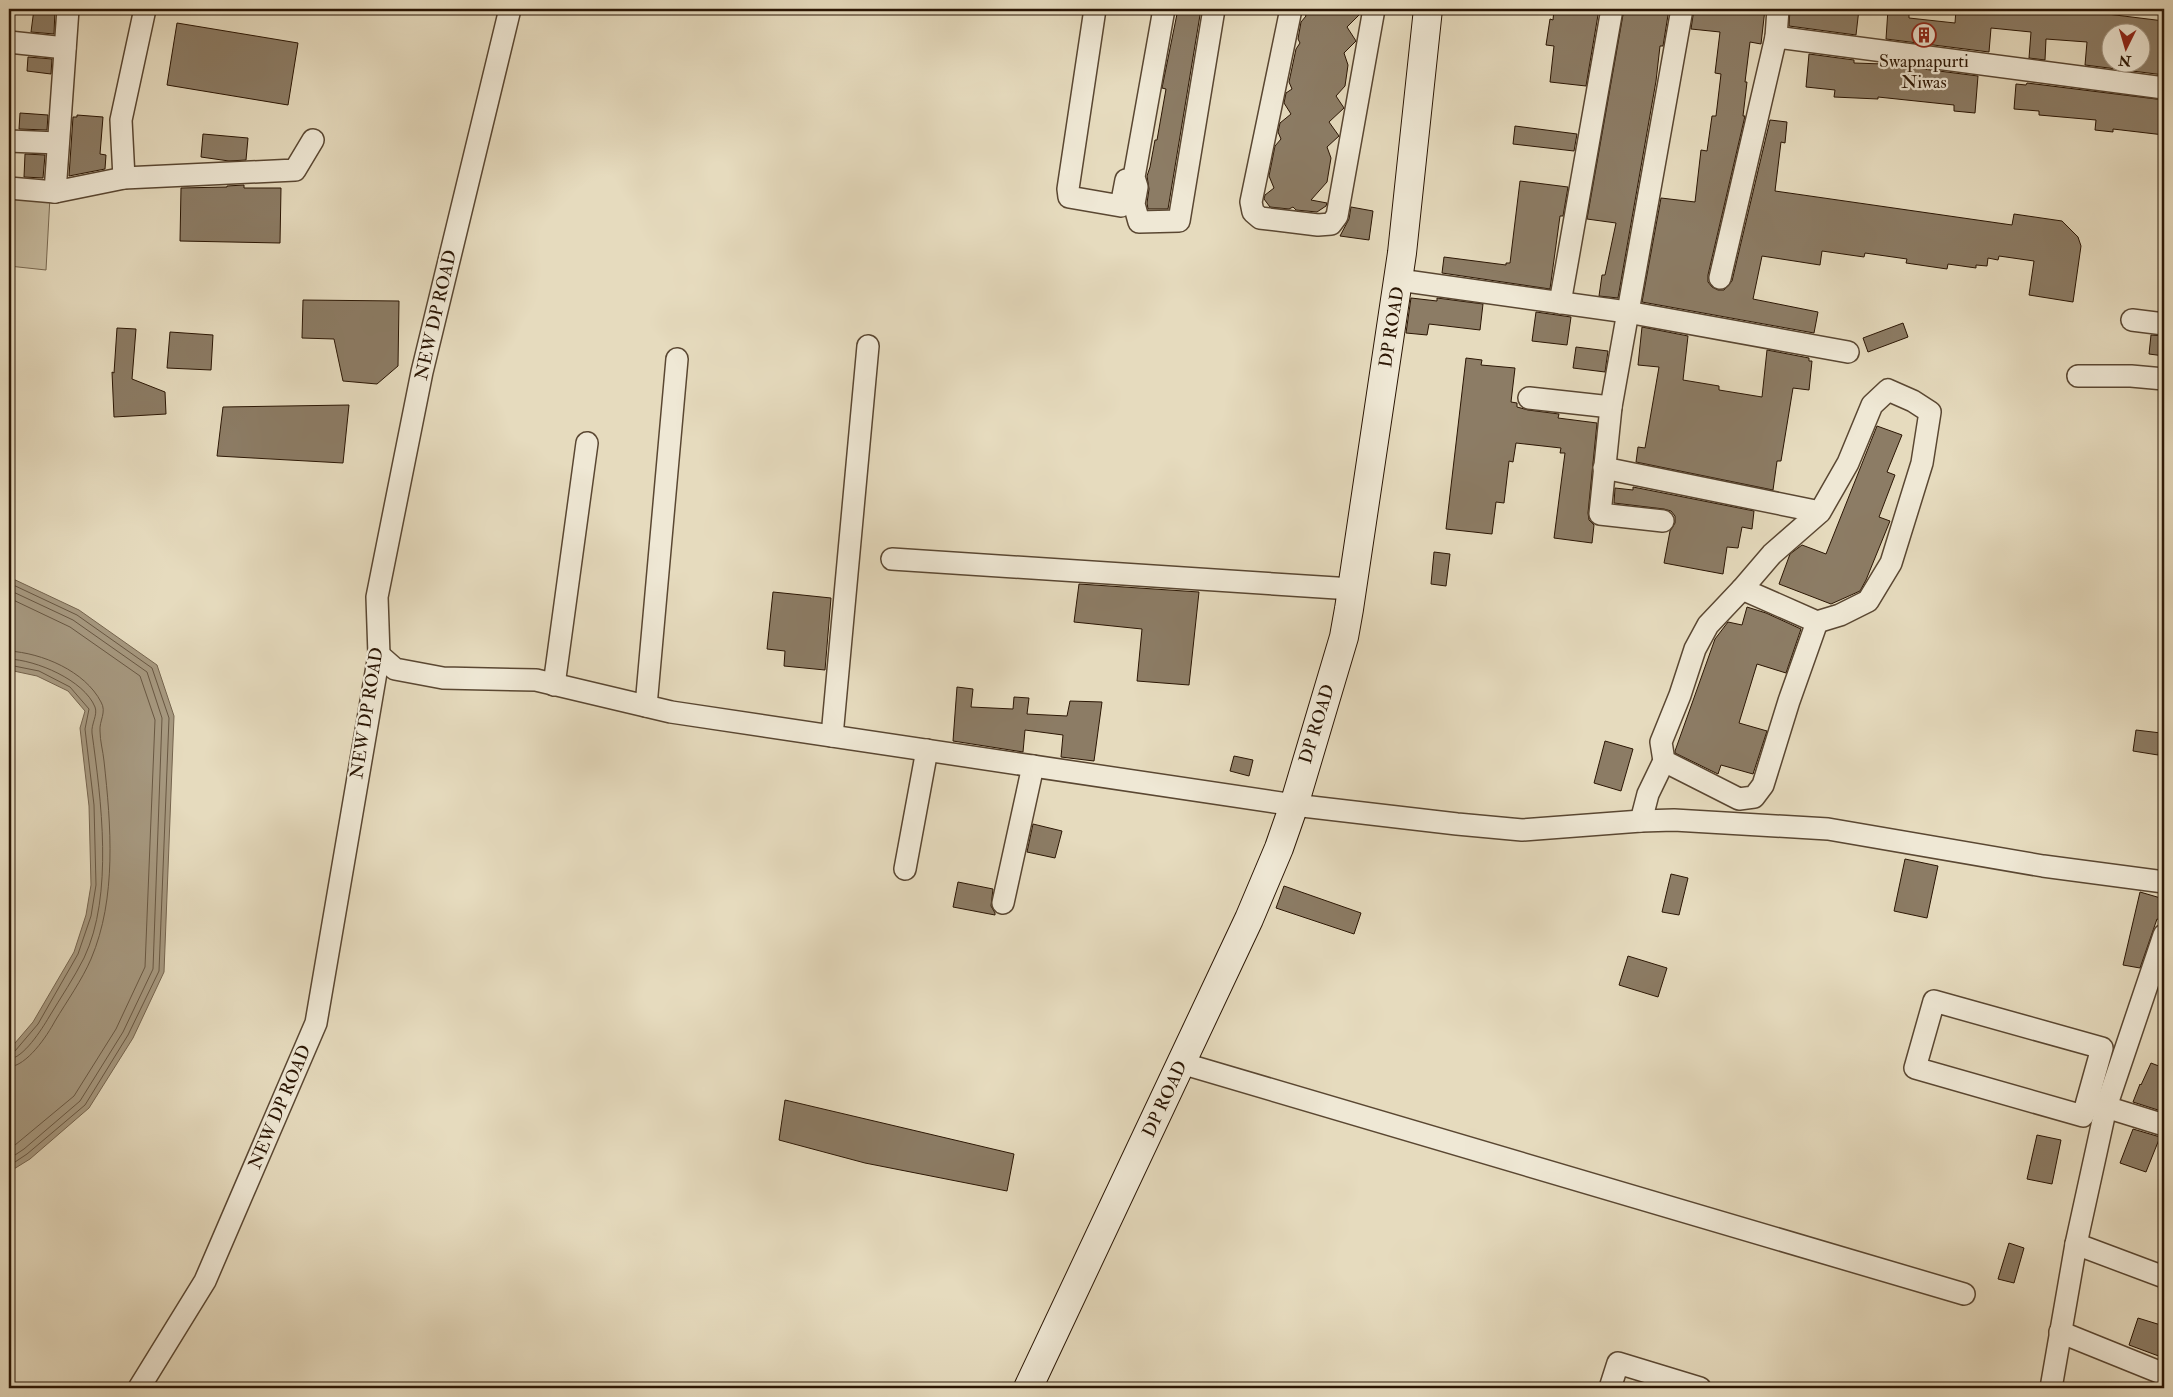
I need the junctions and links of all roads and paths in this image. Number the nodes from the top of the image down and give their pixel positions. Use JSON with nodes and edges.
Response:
{"nodes":[{"id":1,"x":68,"y":9,"type":"edge"},
{"id":2,"x":145,"y":9,"type":"edge"},
{"id":3,"x":510,"y":9,"type":"edge"},
{"id":4,"x":1095,"y":9,"type":"edge"},
{"id":5,"x":1154,"y":9,"type":"edge"},
{"id":6,"x":1164,"y":9,"type":"edge"},
{"id":7,"x":1214,"y":9,"type":"edge"},
{"id":8,"x":1291,"y":9,"type":"edge"},
{"id":9,"x":1374,"y":9,"type":"edge"},
{"id":10,"x":1428,"y":9,"type":"edge"},
{"id":11,"x":1612,"y":9,"type":"edge"},
{"id":12,"x":1682,"y":9,"type":"edge"},
{"id":13,"x":1778,"y":9,"type":"edge"},
{"id":14,"x":1776,"y":37,"type":"junction"},
{"id":15,"x":9,"y":42,"type":"edge"},
{"id":16,"x":65,"y":48,"type":"junction"},
{"id":17,"x":2164,"y":88,"type":"edge"},
{"id":18,"x":313,"y":140,"type":"dead end"},
{"id":19,"x":9,"y":141,"type":"edge"},
{"id":20,"x":58,"y":143,"type":"junction"},
{"id":21,"x":124,"y":178,"type":"junction"},
{"id":22,"x":9,"y":188,"type":"edge"},
{"id":23,"x":55,"y":192,"type":"junction"},
{"id":24,"x":1720,"y":278,"type":"dead end"},
{"id":25,"x":1399,"y":280,"type":"junction"},
{"id":26,"x":1560,"y":302,"type":"junction"},
{"id":27,"x":1627,"y":312,"type":"junction"},
{"id":28,"x":2132,"y":320,"type":"dead end"},
{"id":29,"x":2164,"y":324,"type":"edge"},
{"id":30,"x":868,"y":346,"type":"dead end"},
{"id":31,"x":1848,"y":352,"type":"dead end"},
{"id":32,"x":677,"y":359,"type":"dead end"},
{"id":33,"x":2078,"y":376,"type":"dead end"},
{"id":34,"x":2164,"y":379,"type":"edge"},
{"id":35,"x":1529,"y":398,"type":"dead end"},
{"id":36,"x":1611,"y":407,"type":"junction"},
{"id":37,"x":587,"y":443,"type":"dead end"},
{"id":38,"x":1604,"y":468,"type":"junction"},
{"id":39,"x":1820,"y":512,"type":"junction"},
{"id":40,"x":1663,"y":521,"type":"dead end"},
{"id":41,"x":892,"y":559,"type":"dead end"},
{"id":42,"x":1742,"y":589,"type":"junction"},
{"id":43,"x":1351,"y":599,"type":"junction"},
{"id":44,"x":1817,"y":622,"type":"junction"},
{"id":45,"x":379,"y":655,"type":"junction"},
{"id":46,"x":554,"y":684,"type":"junction"},
{"id":47,"x":646,"y":706,"type":"junction"},
{"id":48,"x":832,"y":736,"type":"junction"},
{"id":49,"x":927,"y":750,"type":"junction"},
{"id":50,"x":1664,"y":762,"type":"junction"},
{"id":51,"x":1033,"y":766,"type":"junction"},
{"id":52,"x":1294,"y":804,"type":"junction"},
{"id":53,"x":1641,"y":820,"type":"junction"},
{"id":54,"x":905,"y":869,"type":"dead end"},
{"id":55,"x":2164,"y":882,"type":"edge"},
{"id":56,"x":1003,"y":903,"type":"dead end"},
{"id":57,"x":2164,"y":934,"type":"edge"},
{"id":58,"x":1181,"y":1063,"type":"junction"},
{"id":59,"x":2096,"y":1104,"type":"junction"},
{"id":60,"x":2164,"y":1125,"type":"edge"},
{"id":61,"x":2076,"y":1244,"type":"junction"},
{"id":62,"x":2164,"y":1277,"type":"edge"},
{"id":63,"x":1964,"y":1294,"type":"dead end"},
{"id":64,"x":2060,"y":1332,"type":"junction"},
{"id":65,"x":2164,"y":1374,"type":"edge"},
{"id":66,"x":139,"y":1388,"type":"edge"},
{"id":67,"x":1028,"y":1388,"type":"edge"},
{"id":68,"x":1610,"y":1388,"type":"edge"},
{"id":69,"x":1700,"y":1388,"type":"edge"},
{"id":70,"x":2052,"y":1388,"type":"edge"}],
"edges":[{"from":1,"to":16,"type":"street"},
{"from":2,"to":21,"type":"street"},
{"from":3,"to":45,"type":"street","name":"NEW DP ROAD"},
{"from":4,"to":5,"type":"street"},
{"from":6,"to":7,"type":"street"},
{"from":8,"to":9,"type":"street"},
{"from":10,"to":25,"type":"street","name":"DP ROAD"},
{"from":11,"to":26,"type":"street"},
{"from":12,"to":27,"type":"street"},
{"from":13,"to":14,"type":"street"},
{"from":14,"to":17,"type":"street"},
{"from":14,"to":24,"type":"street"},
{"from":15,"to":16,"type":"street"},
{"from":16,"to":20,"type":"street"},
{"from":18,"to":21,"type":"street"},
{"from":19,"to":20,"type":"street"},
{"from":20,"to":23,"type":"street"},
{"from":21,"to":23,"type":"street"},
{"from":22,"to":23,"type":"street"},
{"from":25,"to":26,"type":"street"},
{"from":25,"to":43,"type":"street","name":"DP ROAD"},
{"from":26,"to":27,"type":"street"},
{"from":27,"to":31,"type":"street"},
{"from":27,"to":36,"type":"street"},
{"from":28,"to":29,"type":"street"},
{"from":30,"to":48,"type":"street"},
{"from":32,"to":47,"type":"street"},
{"from":33,"to":34,"type":"street"},
{"from":35,"to":36,"type":"street"},
{"from":36,"to":38,"type":"street"},
{"from":37,"to":46,"type":"street"},
{"from":38,"to":39,"type":"street"},
{"from":38,"to":40,"type":"street"},
{"from":39,"to":42,"type":"street"},
{"from":39,"to":44,"type":"street"},
{"from":41,"to":43,"type":"street"},
{"from":42,"to":44,"type":"street"},
{"from":42,"to":50,"type":"street"},
{"from":43,"to":52,"type":"street","name":"DP ROAD"},
{"from":44,"to":50,"type":"street"},
{"from":45,"to":46,"type":"street"},
{"from":45,"to":66,"type":"street","name":"NEW DP ROAD"},
{"from":46,"to":47,"type":"street"},
{"from":47,"to":48,"type":"street"},
{"from":48,"to":49,"type":"street"},
{"from":49,"to":51,"type":"street"},
{"from":49,"to":54,"type":"street"},
{"from":50,"to":53,"type":"street"},
{"from":51,"to":52,"type":"street"},
{"from":51,"to":56,"type":"street"},
{"from":52,"to":53,"type":"street"},
{"from":52,"to":58,"type":"street","name":"DP ROAD"},
{"from":53,"to":55,"type":"street"},
{"from":57,"to":59,"type":"street"},
{"from":58,"to":63,"type":"street"},
{"from":58,"to":67,"type":"street","name":"DP ROAD"},
{"from":59,"to":59,"type":"street"},
{"from":59,"to":60,"type":"street"},
{"from":59,"to":61,"type":"street"},
{"from":61,"to":62,"type":"street"},
{"from":61,"to":64,"type":"street"},
{"from":64,"to":65,"type":"street"},
{"from":64,"to":70,"type":"street"},
{"from":68,"to":69,"type":"street"}]}
